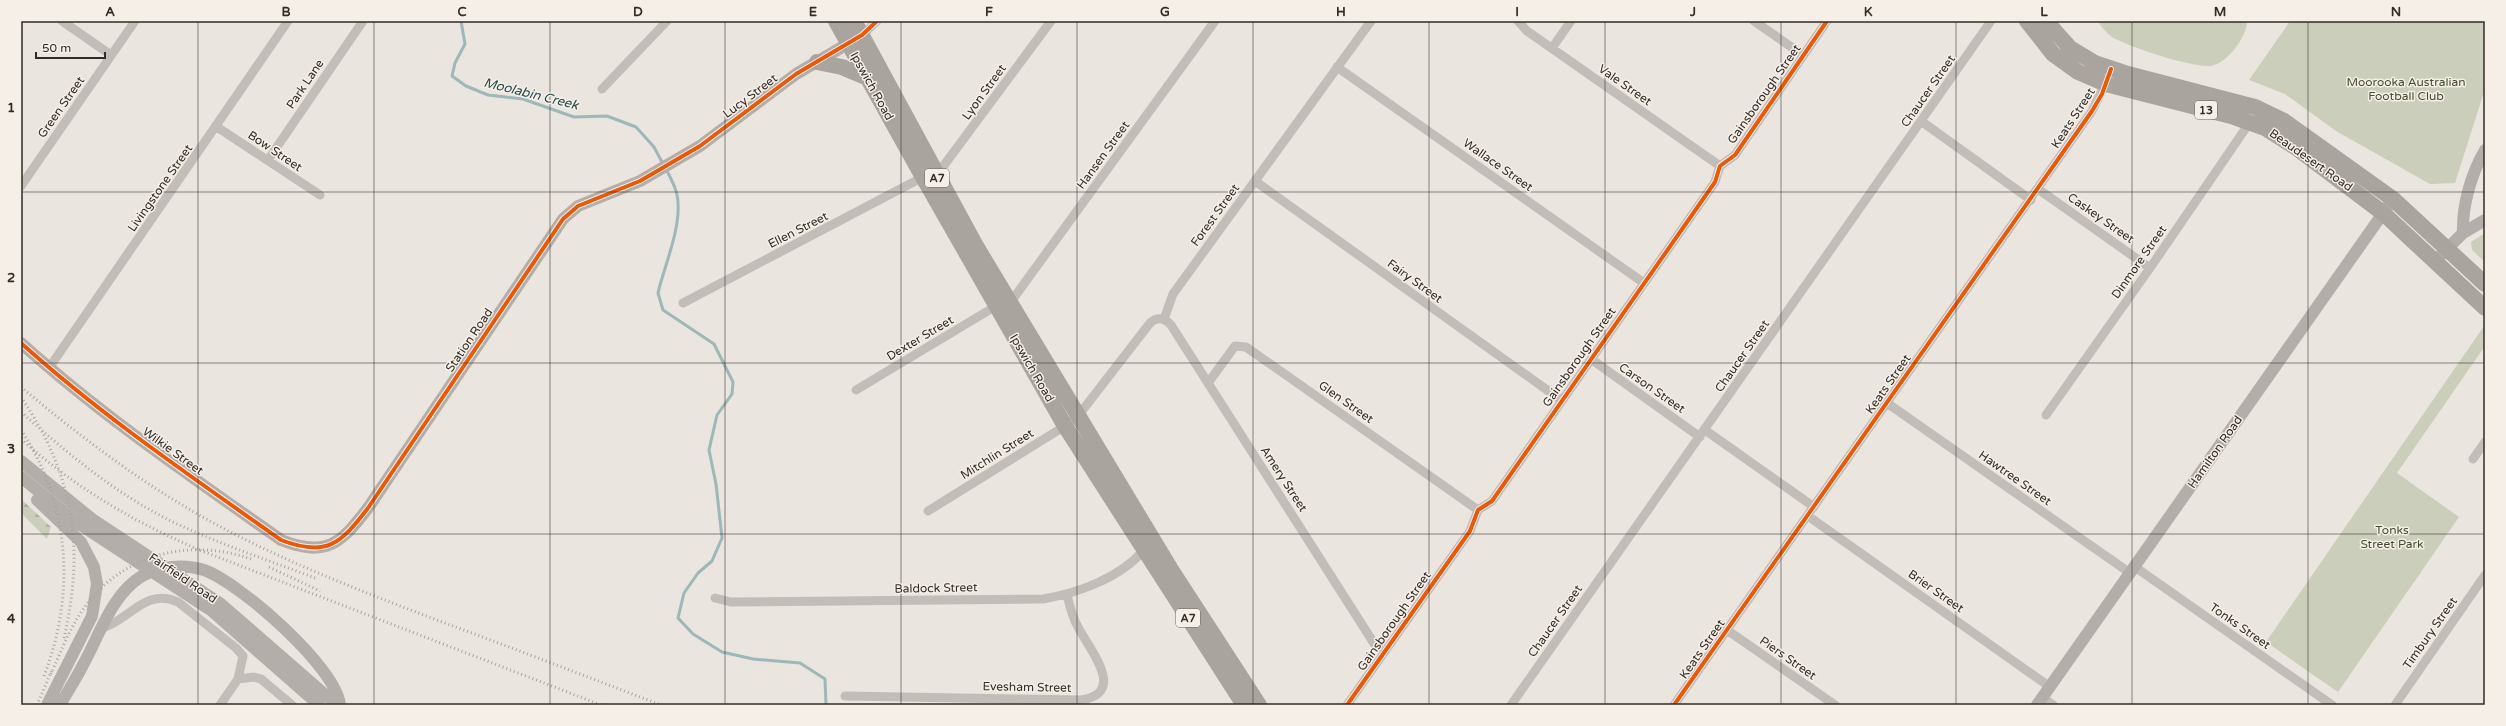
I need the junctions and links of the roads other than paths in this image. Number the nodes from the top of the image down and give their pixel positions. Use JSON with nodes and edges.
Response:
{"nodes":[{"id":1,"x":62,"y":21,"type":"edge"},
{"id":2,"x":135,"y":21,"type":"edge"},
{"id":3,"x":288,"y":21,"type":"edge"},
{"id":4,"x":362,"y":21,"type":"edge"},
{"id":5,"x":667,"y":21,"type":"edge"},
{"id":6,"x":836,"y":21,"type":"edge"},
{"id":7,"x":854,"y":21,"type":"edge"},
{"id":8,"x":877,"y":21,"type":"edge"},
{"id":9,"x":1050,"y":21,"type":"edge"},
{"id":10,"x":1216,"y":21,"type":"edge"},
{"id":11,"x":1371,"y":21,"type":"edge"},
{"id":12,"x":1518,"y":21,"type":"edge"},
{"id":13,"x":1571,"y":21,"type":"edge"},
{"id":14,"x":1754,"y":21,"type":"edge"},
{"id":15,"x":1827,"y":21,"type":"edge"},
{"id":16,"x":1991,"y":21,"type":"edge"},
{"id":17,"x":2027,"y":21,"type":"edge"},
{"id":18,"x":2046,"y":21,"type":"edge"},
{"id":19,"x":855,"y":39,"type":"junction"},
{"id":20,"x":1552,"y":48,"type":"junction"},
{"id":21,"x":111,"y":55,"type":"junction"},
{"id":22,"x":1803,"y":55,"type":"junction"},
{"id":23,"x":817,"y":62,"type":"junction"},
{"id":24,"x":1337,"y":67,"type":"junction"},
{"id":25,"x":2108,"y":76,"type":"junction"},
{"id":26,"x":866,"y":77,"type":"junction"},
{"id":27,"x":602,"y":89,"type":"dead end"},
{"id":28,"x":1921,"y":121,"type":"junction"},
{"id":29,"x":2250,"y":122,"type":"junction"},
{"id":30,"x":217,"y":126,"type":"junction"},
{"id":31,"x":2485,"y":150,"type":"edge"},
{"id":32,"x":268,"y":160,"type":"junction"},
{"id":33,"x":1720,"y":166,"type":"junction"},
{"id":34,"x":651,"y":174,"type":"joint"},
{"id":35,"x":930,"y":177,"type":"junction"},
{"id":36,"x":1255,"y":181,"type":"junction"},
{"id":37,"x":21,"y":186,"type":"edge"},
{"id":38,"x":2038,"y":189,"type":"junction"},
{"id":39,"x":320,"y":195,"type":"dead end"},
{"id":40,"x":2393,"y":199,"type":"junction"},
{"id":41,"x":2030,"y":200,"type":"junction"},
{"id":42,"x":2383,"y":213,"type":"junction"},
{"id":43,"x":2485,"y":220,"type":"edge"},
{"id":44,"x":2463,"y":233,"type":"junction"},
{"id":45,"x":2448,"y":249,"type":"junction"},
{"id":46,"x":2435,"y":262,"type":"junction"},
{"id":47,"x":2150,"y":268,"type":"junction"},
{"id":48,"x":1644,"y":283,"type":"junction"},
{"id":49,"x":2485,"y":284,"type":"edge"},
{"id":50,"x":683,"y":303,"type":"dead end"},
{"id":51,"x":1003,"y":305,"type":"junction"},
{"id":52,"x":2485,"y":308,"type":"edge"},
{"id":53,"x":1164,"y":319,"type":"junction"},
{"id":54,"x":21,"y":343,"type":"edge"},
{"id":55,"x":1591,"y":359,"type":"junction"},
{"id":56,"x":49,"y":368,"type":"junction"},
{"id":57,"x":1208,"y":383,"type":"junction"},
{"id":58,"x":856,"y":390,"type":"dead end"},
{"id":59,"x":1561,"y":400,"type":"junction"},
{"id":60,"x":1887,"y":402,"type":"junction"},
{"id":61,"x":2046,"y":415,"type":"dead end"},
{"id":62,"x":1078,"y":416,"type":"junction"},
{"id":63,"x":1066,"y":426,"type":"junction"},
{"id":64,"x":1702,"y":434,"type":"junction"},
{"id":65,"x":2485,"y":442,"type":"edge"},
{"id":66,"x":2473,"y":459,"type":"dead end"},
{"id":67,"x":21,"y":461,"type":"edge"},
{"id":68,"x":23,"y":478,"type":"edge"},
{"id":69,"x":1814,"y":507,"type":"junction"},
{"id":70,"x":1478,"y":510,"type":"junction"},
{"id":71,"x":928,"y":511,"type":"dead end"},
{"id":72,"x":1808,"y":516,"type":"junction"},
{"id":73,"x":327,"y":546,"type":"joint"},
{"id":74,"x":1144,"y":550,"type":"junction"},
{"id":75,"x":2132,"y":570,"type":"junction"},
{"id":76,"x":2485,"y":575,"type":"edge"},
{"id":77,"x":1067,"y":595,"type":"junction"},
{"id":78,"x":715,"y":598,"type":"dead end"},
{"id":79,"x":102,"y":628,"type":"junction"},
{"id":80,"x":1727,"y":630,"type":"junction"},
{"id":81,"x":1385,"y":651,"type":"junction"},
{"id":82,"x":238,"y":679,"type":"junction"},
{"id":83,"x":2050,"y":686,"type":"junction"},
{"id":84,"x":845,"y":696,"type":"dead end"},
{"id":85,"x":2040,"y":701,"type":"edge"},
{"id":86,"x":47,"y":705,"type":"edge"},
{"id":87,"x":60,"y":705,"type":"edge"},
{"id":88,"x":220,"y":705,"type":"edge"},
{"id":89,"x":292,"y":705,"type":"edge"},
{"id":90,"x":319,"y":705,"type":"edge"},
{"id":91,"x":338,"y":705,"type":"edge"},
{"id":92,"x":1244,"y":705,"type":"edge"},
{"id":93,"x":1259,"y":705,"type":"edge"},
{"id":94,"x":1347,"y":705,"type":"edge"},
{"id":95,"x":1511,"y":705,"type":"edge"},
{"id":96,"x":1674,"y":705,"type":"edge"},
{"id":97,"x":1835,"y":705,"type":"edge"},
{"id":98,"x":2053,"y":705,"type":"edge"},
{"id":99,"x":2332,"y":705,"type":"edge"},
{"id":100,"x":2395,"y":705,"type":"edge"}],
"edges":[{"from":1,"to":21,"type":"street"},
{"from":2,"to":21,"type":"street","name":"Green Street"},
{"from":3,"to":30,"type":"street","name":"Livingstone Street"},
{"from":4,"to":32,"type":"street","name":"Park Lane"},
{"from":5,"to":27,"type":"street"},
{"from":6,"to":19,"type":"highway","name":"Ipswich Road","number":"A7"},
{"from":7,"to":19,"type":"highway","name":"Ipswich Road","number":"A7"},
{"from":8,"to":19,"type":"street"},
{"from":9,"to":35,"type":"street","name":"Lyon Street"},
{"from":10,"to":51,"type":"street","name":"Hansen Street"},
{"from":11,"to":24,"type":"street","name":"Forest Street"},
{"from":12,"to":20,"type":"street","name":"Vale Street"},
{"from":13,"to":20,"type":"street"},
{"from":14,"to":22,"type":"street"},
{"from":15,"to":22,"type":"street","name":"Gainsborough Street"},
{"from":16,"to":28,"type":"street","name":"Chaucer Street"},
{"from":17,"to":25,"type":"highway","name":"Beaudesert Road","number":"13"},
{"from":18,"to":25,"type":"highway","name":"Beaudesert Road","number":"13"},
{"from":19,"to":23,"type":"street","name":"Lucy Street"},
{"from":19,"to":26,"type":"highway","name":"Ipswich Road","number":"A7"},
{"from":19,"to":35,"type":"highway","name":"Ipswich Road","number":"A7"},
{"from":20,"to":33,"type":"street","name":"Vale Street"},
{"from":21,"to":37,"type":"street","name":"Green Street"},
{"from":22,"to":33,"type":"street","name":"Gainsborough Street"},
{"from":23,"to":26,"type":"highway"},
{"from":23,"to":34,"type":"street","name":"Lucy Street"},
{"from":24,"to":36,"type":"street","name":"Forest Street"},
{"from":24,"to":48,"type":"street","name":"Wallace Street"},
{"from":25,"to":29,"type":"highway","name":"Beaudesert Road","number":"13"},
{"from":25,"to":38,"type":"street","name":"Keats Street"},
{"from":25,"to":40,"type":"highway","name":"Beaudesert Road","number":"13"},
{"from":26,"to":35,"type":"highway","name":"Ipswich Road","number":"A7"},
{"from":28,"to":41,"type":"street"},
{"from":28,"to":64,"type":"street","name":"Chaucer Street"},
{"from":29,"to":42,"type":"highway","name":"Beaudesert Road","number":"13"},
{"from":29,"to":47,"type":"street","name":"Dinmore Street"},
{"from":30,"to":32,"type":"street","name":"Bow Street"},
{"from":30,"to":56,"type":"street","name":"Livingstone Street"},
{"from":31,"to":44,"type":"street"},
{"from":32,"to":39,"type":"street","name":"Bow Street"},
{"from":33,"to":48,"type":"street","name":"Gainsborough Street"},
{"from":34,"to":73,"type":"street","name":"Station Road"},
{"from":35,"to":50,"type":"street","name":"Ellen Street"},
{"from":35,"to":51,"type":"highway","name":"Ipswich Road","number":"A7"},
{"from":36,"to":53,"type":"street","name":"Forest Street"},
{"from":36,"to":59,"type":"street","name":"Fairy Street"},
{"from":38,"to":41,"type":"street","name":"Keats Street"},
{"from":38,"to":47,"type":"street","name":"Caskey Street"},
{"from":40,"to":42,"type":"street","name":"Hamilton Road"},
{"from":40,"to":45,"type":"highway","name":"Beaudesert Road","number":"13"},
{"from":41,"to":60,"type":"street","name":"Keats Street"},
{"from":42,"to":46,"type":"highway","name":"Beaudesert Road","number":"13"},
{"from":42,"to":75,"type":"street","name":"Hamilton Road"},
{"from":43,"to":44,"type":"street"},
{"from":44,"to":45,"type":"street"},
{"from":45,"to":46,"type":"street"},
{"from":45,"to":49,"type":"highway","name":"Beaudesert Road","number":"13"},
{"from":46,"to":52,"type":"highway","name":"Beaudesert Road","number":"13"},
{"from":47,"to":61,"type":"street","name":"Dinmore Street"},
{"from":48,"to":55,"type":"street","name":"Gainsborough Street"},
{"from":51,"to":58,"type":"street","name":"Dexter Street"},
{"from":51,"to":62,"type":"highway","name":"Ipswich Road","number":"A7"},
{"from":51,"to":63,"type":"highway","name":"Ipswich Road","number":"A7"},
{"from":53,"to":57,"type":"street","name":"Amery Street"},
{"from":53,"to":62,"type":"street"},
{"from":54,"to":56,"type":"street","name":"Wilkie Street"},
{"from":55,"to":59,"type":"street","name":"Gainsborough Street"},
{"from":55,"to":64,"type":"street","name":"Carson Street"},
{"from":56,"to":73,"type":"street","name":"Wilkie Street"},
{"from":57,"to":70,"type":"street","name":"Glen Street"},
{"from":57,"to":81,"type":"street","name":"Amery Street"},
{"from":59,"to":70,"type":"street","name":"Gainsborough Street"},
{"from":60,"to":69,"type":"street","name":"Keats Street"},
{"from":60,"to":75,"type":"street","name":"Hawtree Street"},
{"from":62,"to":63,"type":"street","name":"Mitchlin Street"},
{"from":62,"to":93,"type":"highway","name":"Ipswich Road","number":"A7"},
{"from":63,"to":71,"type":"street","name":"Mitchlin Street"},
{"from":63,"to":74,"type":"highway","name":"Ipswich Road","number":"A7"},
{"from":64,"to":69,"type":"street","name":"Carson Street"},
{"from":64,"to":95,"type":"street","name":"Chaucer Street"},
{"from":65,"to":66,"type":"street"},
{"from":67,"to":91,"type":"street","name":"Fairfield Road"},
{"from":68,"to":86,"type":"street"},
{"from":68,"to":90,"type":"street","name":"Fairfield Road"},
{"from":69,"to":72,"type":"street","name":"Keats Street"},
{"from":70,"to":81,"type":"street","name":"Gainsborough Street"},
{"from":72,"to":80,"type":"street","name":"Keats Street"},
{"from":72,"to":83,"type":"street","name":"Brier Street"},
{"from":74,"to":77,"type":"street","name":"Baldock Street"},
{"from":74,"to":92,"type":"highway","name":"Ipswich Road","number":"A7"},
{"from":75,"to":83,"type":"street","name":"Hamilton Road"},
{"from":75,"to":99,"type":"street","name":"Tonks Street"},
{"from":76,"to":100,"type":"street","name":"Timbury Street"},
{"from":77,"to":78,"type":"street","name":"Baldock Street"},
{"from":77,"to":84,"type":"street","name":"Evesham Street"},
{"from":79,"to":82,"type":"street","name":"Fairfield Road"},
{"from":79,"to":87,"type":"street"},
{"from":79,"to":91,"type":"street"},
{"from":80,"to":96,"type":"street","name":"Keats Street"},
{"from":80,"to":97,"type":"street","name":"Piers Street"},
{"from":81,"to":94,"type":"street","name":"Gainsborough Street"},
{"from":82,"to":88,"type":"street"},
{"from":82,"to":89,"type":"street"},
{"from":83,"to":85,"type":"street","name":"Hamilton Road"},
{"from":85,"to":98,"type":"street"}]}
